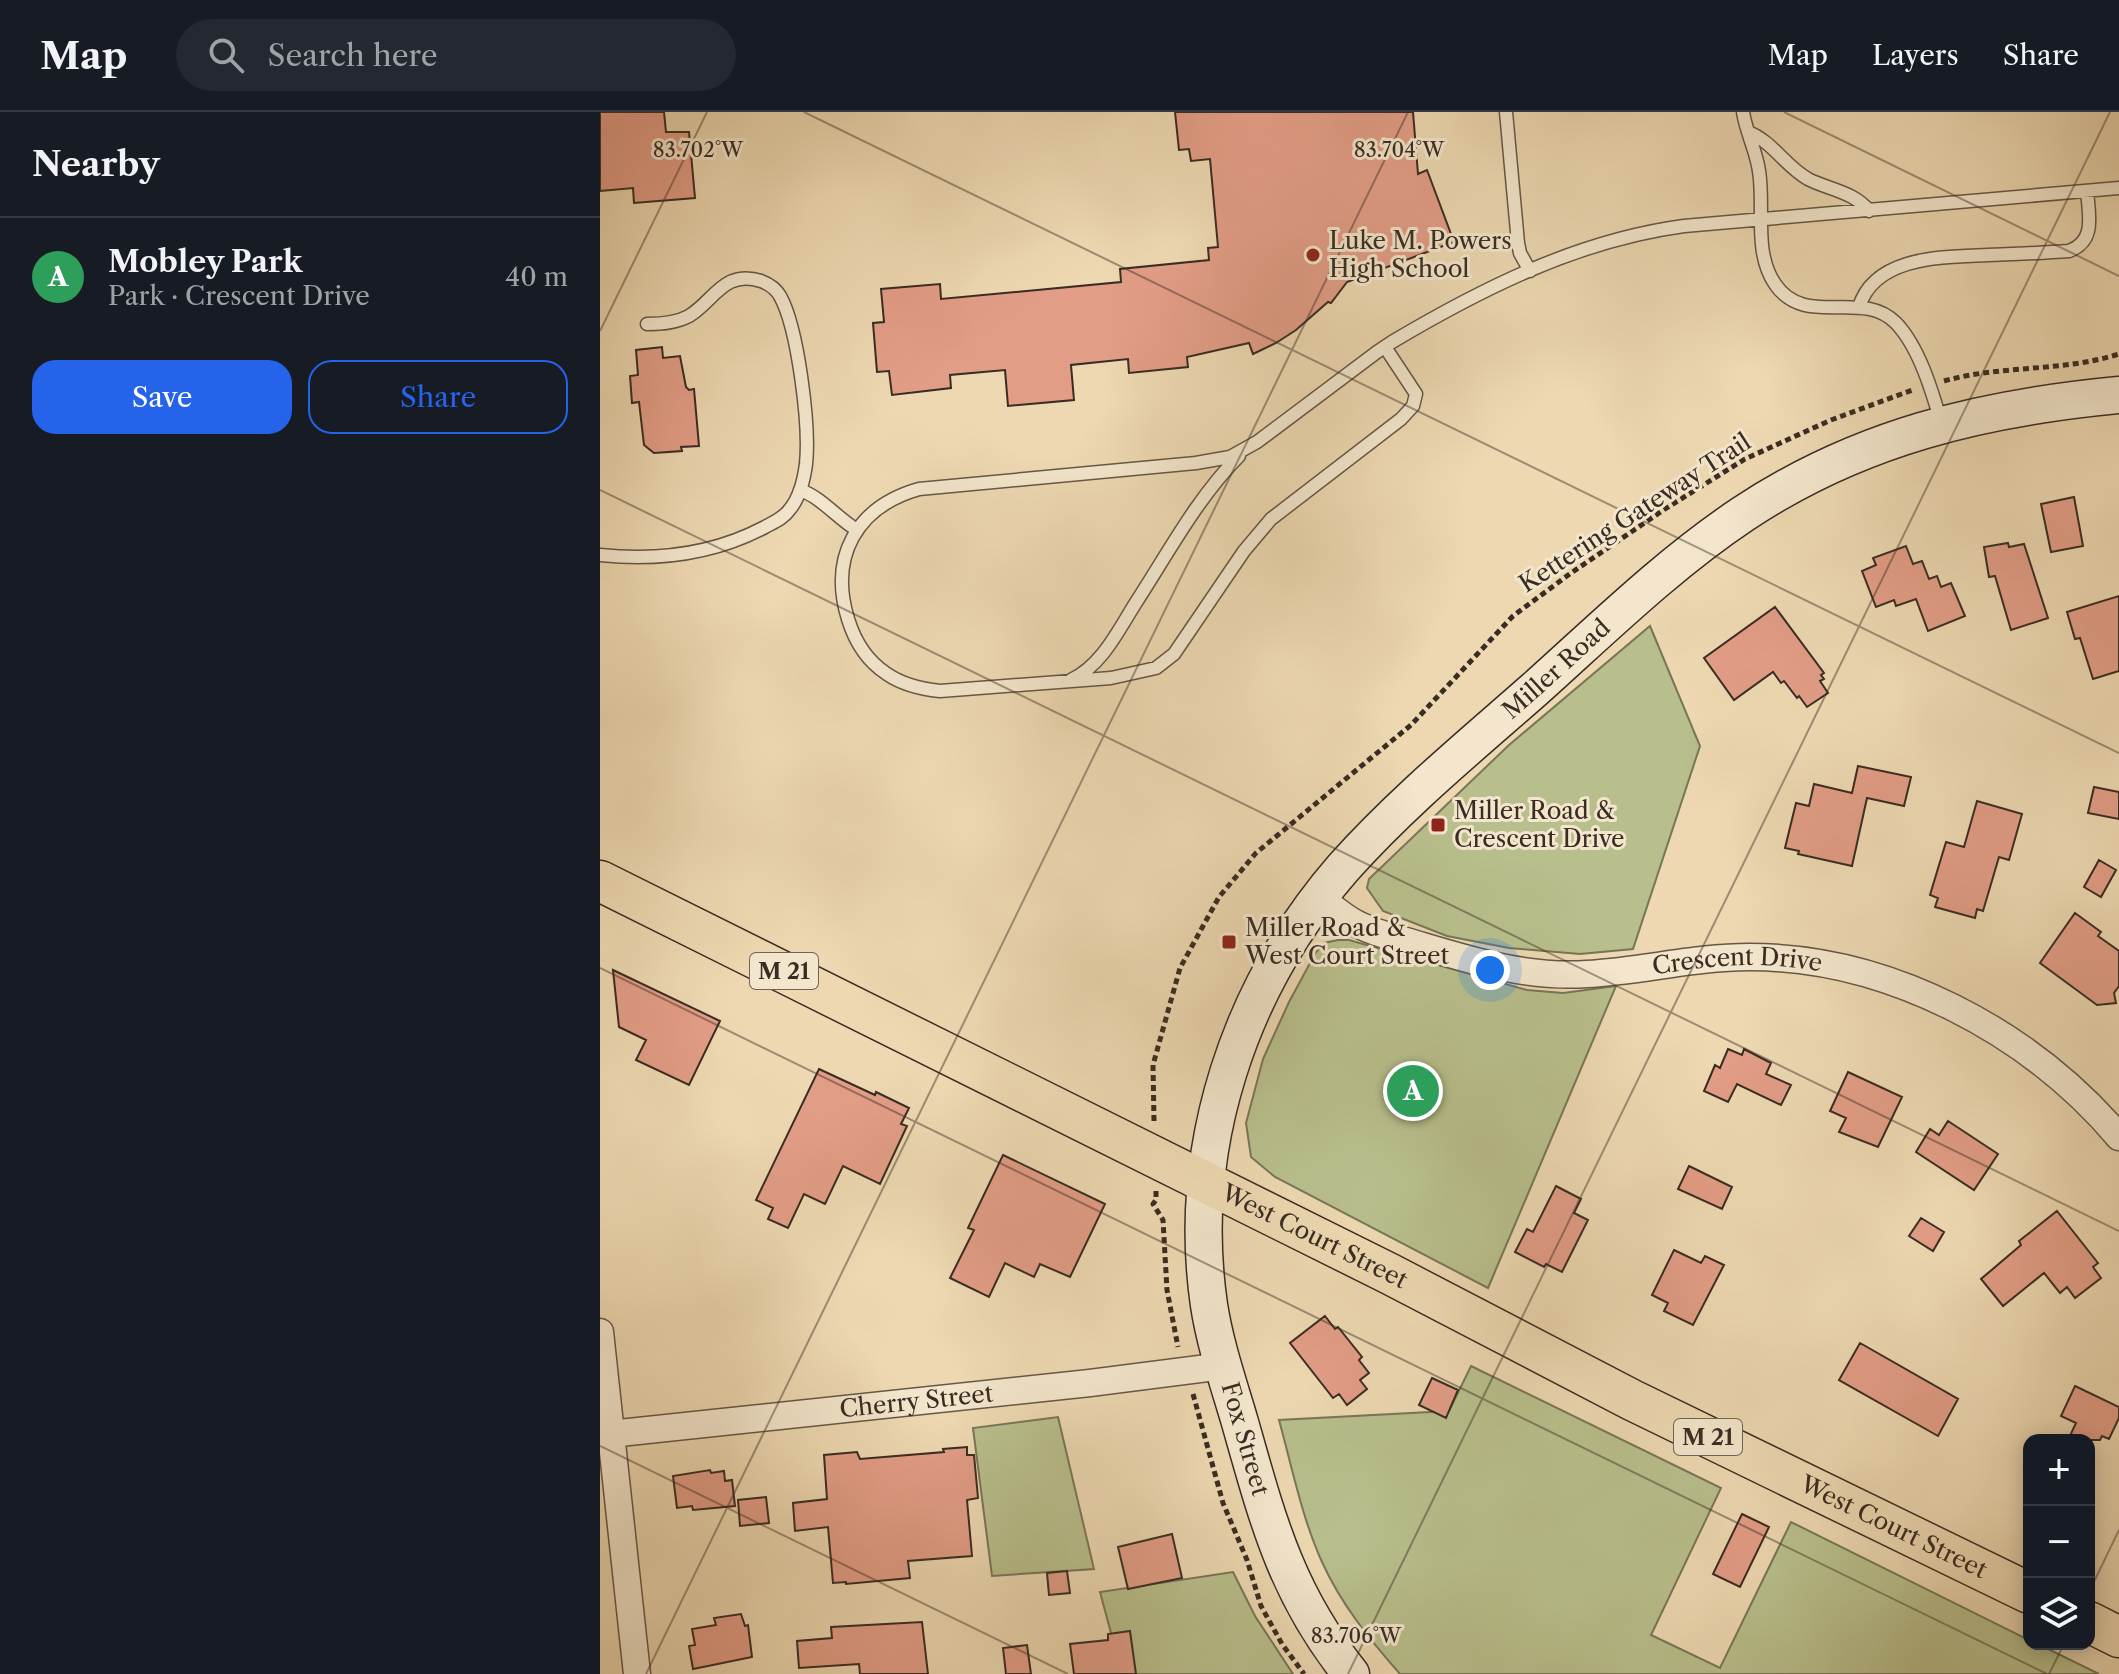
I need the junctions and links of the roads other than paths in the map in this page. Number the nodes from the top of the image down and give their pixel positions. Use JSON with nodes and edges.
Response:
{"nodes":[{"id":1,"x":1506,"y":112,"type":"edge"},
{"id":2,"x":1743,"y":112,"type":"edge"},
{"id":3,"x":1748,"y":132,"type":"junction"},
{"id":4,"x":2119,"y":188,"type":"edge"},
{"id":5,"x":2087,"y":191,"type":"junction"},
{"id":6,"x":1869,"y":211,"type":"junction"},
{"id":7,"x":1762,"y":219,"type":"junction"},
{"id":8,"x":1530,"y":271,"type":"junction"},
{"id":9,"x":1859,"y":307,"type":"junction"},
{"id":10,"x":647,"y":324,"type":"dead end"},
{"id":11,"x":1385,"y":347,"type":"junction"},
{"id":12,"x":2119,"y":395,"type":"edge"},
{"id":13,"x":1941,"y":424,"type":"junction"},
{"id":14,"x":1244,"y":451,"type":"junction"},
{"id":15,"x":800,"y":490,"type":"junction"},
{"id":16,"x":857,"y":530,"type":"junction"},
{"id":17,"x":600,"y":555,"type":"edge"},
{"id":18,"x":1062,"y":683,"type":"junction"},
{"id":19,"x":600,"y":881,"type":"edge"},
{"id":20,"x":1320,"y":897,"type":"junction"},
{"id":21,"x":2115,"y":1124,"type":"edge"},
{"id":22,"x":1207,"y":1183,"type":"junction"},
{"id":23,"x":600,"y":1332,"type":"edge"},
{"id":24,"x":1223,"y":1366,"type":"junction"},
{"id":25,"x":610,"y":1434,"type":"junction"},
{"id":26,"x":2023,"y":1590,"type":"edge"},
{"id":27,"x":2095,"y":1625,"type":"edge"},
{"id":28,"x":2119,"y":1637,"type":"edge"},
{"id":29,"x":637,"y":1674,"type":"edge"},
{"id":30,"x":1351,"y":1674,"type":"edge"}],
"edges":[{"from":1,"to":8,"type":"lane"},
{"from":2,"to":3,"type":"lane"},
{"from":3,"to":6,"type":"lane"},
{"from":3,"to":7,"type":"lane"},
{"from":4,"to":5,"type":"lane"},
{"from":5,"to":6,"type":"lane"},
{"from":5,"to":9,"type":"lane"},
{"from":6,"to":7,"type":"lane"},
{"from":7,"to":8,"type":"lane"},
{"from":7,"to":9,"type":"lane"},
{"from":8,"to":11,"type":"lane"},
{"from":9,"to":13,"type":"lane"},
{"from":10,"to":15,"type":"lane"},
{"from":11,"to":14,"type":"lane"},
{"from":11,"to":18,"type":"lane"},
{"from":12,"to":13,"type":"main road","name":"Miller Road"},
{"from":13,"to":20,"type":"main road","name":"Miller Road"},
{"from":14,"to":16,"type":"lane"},
{"from":14,"to":18,"type":"lane"},
{"from":15,"to":16,"type":"lane"},
{"from":15,"to":17,"type":"lane"},
{"from":16,"to":18,"type":"lane"},
{"from":19,"to":22,"type":"main road","name":"West Court Street","number":"M 21"},
{"from":20,"to":21,"type":"street","name":"Crescent Drive"},
{"from":20,"to":22,"type":"main road","name":"Miller Road"},
{"from":22,"to":24,"type":"main road","name":"Fox Street"},
{"from":22,"to":26,"type":"main road","name":"West Court Street","number":"M 21"},
{"from":23,"to":25,"type":"street"},
{"from":24,"to":25,"type":"street","name":"Cherry Street"},
{"from":24,"to":30,"type":"main road","name":"Fox Street"},
{"from":25,"to":29,"type":"street"},
{"from":27,"to":28,"type":"main road"}]}
